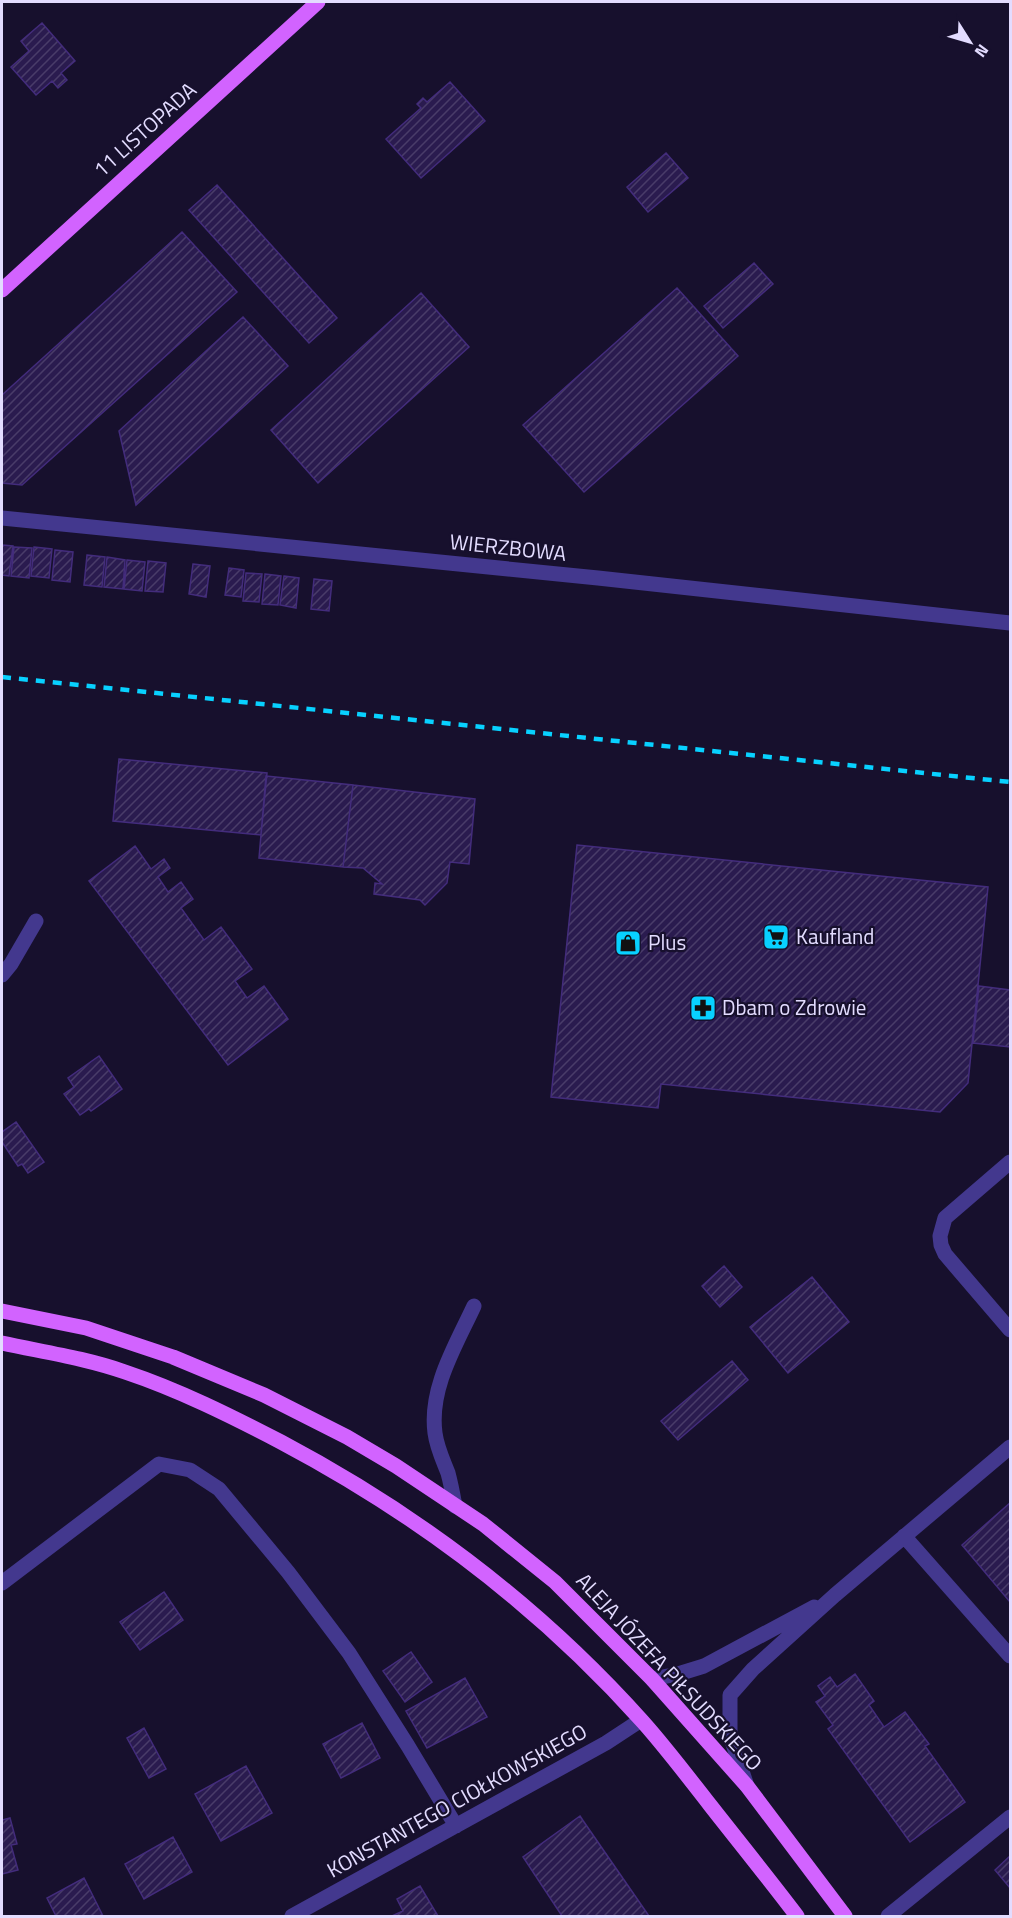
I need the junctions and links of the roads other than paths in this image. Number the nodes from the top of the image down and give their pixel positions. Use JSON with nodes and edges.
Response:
{"nodes":[{"id":1,"x":318,"y":2,"type":"edge"},
{"id":2,"x":2,"y":290,"type":"edge"},
{"id":3,"x":2,"y":518,"type":"edge"},
{"id":4,"x":1011,"y":623,"type":"edge"},
{"id":5,"x":36,"y":921,"type":"dead end"},
{"id":6,"x":2,"y":975,"type":"edge"},
{"id":7,"x":1011,"y":1162,"type":"edge"},
{"id":8,"x":474,"y":1306,"type":"dead end"},
{"id":9,"x":2,"y":1311,"type":"edge"},
{"id":10,"x":1011,"y":1330,"type":"edge"},
{"id":11,"x":2,"y":1343,"type":"edge"},
{"id":12,"x":1011,"y":1447,"type":"edge"},
{"id":13,"x":455,"y":1506,"type":"junction"},
{"id":14,"x":904,"y":1536,"type":"junction"},
{"id":15,"x":2,"y":1583,"type":"edge"},
{"id":16,"x":835,"y":1595,"type":"junction"},
{"id":17,"x":1011,"y":1656,"type":"edge"},
{"id":18,"x":652,"y":1678,"type":"junction"},
{"id":19,"x":641,"y":1720,"type":"junction"},
{"id":20,"x":747,"y":1786,"type":"junction"},
{"id":21,"x":1011,"y":1817,"type":"edge"},
{"id":22,"x":456,"y":1826,"type":"junction"},
{"id":23,"x":292,"y":1917,"type":"edge"},
{"id":24,"x":797,"y":1917,"type":"edge"},
{"id":25,"x":845,"y":1917,"type":"edge"},
{"id":26,"x":888,"y":1917,"type":"edge"}],
"edges":[{"from":1,"to":2,"type":"main road","name":"11 LISTOPADA"},
{"from":3,"to":4,"type":"street","name":"WIERZBOWA"},
{"from":5,"to":6,"type":"street"},
{"from":7,"to":10,"type":"street"},
{"from":8,"to":13,"type":"street"},
{"from":9,"to":13,"type":"main road","name":"ALEJA JÓZEFA PIŁSUDSKIEGO"},
{"from":11,"to":19,"type":"main road"},
{"from":12,"to":14,"type":"street"},
{"from":13,"to":18,"type":"main road","name":"ALEJA JÓZEFA PIŁSUDSKIEGO"},
{"from":14,"to":16,"type":"street"},
{"from":14,"to":17,"type":"street"},
{"from":15,"to":22,"type":"street"},
{"from":16,"to":18,"type":"street"},
{"from":16,"to":20,"type":"street"},
{"from":18,"to":20,"type":"main road","name":"ALEJA JÓZEFA PIŁSUDSKIEGO"},
{"from":19,"to":22,"type":"street","name":"KONSTANTEGO CIOŁKOWSKIEGO"},
{"from":19,"to":24,"type":"main road"},
{"from":20,"to":25,"type":"main road","name":"ALEJA JÓZEFA PIŁSUDSKIEGO"},
{"from":21,"to":26,"type":"street"},
{"from":22,"to":23,"type":"street","name":"KONSTANTEGO CIOŁKOWSKIEGO"}]}
